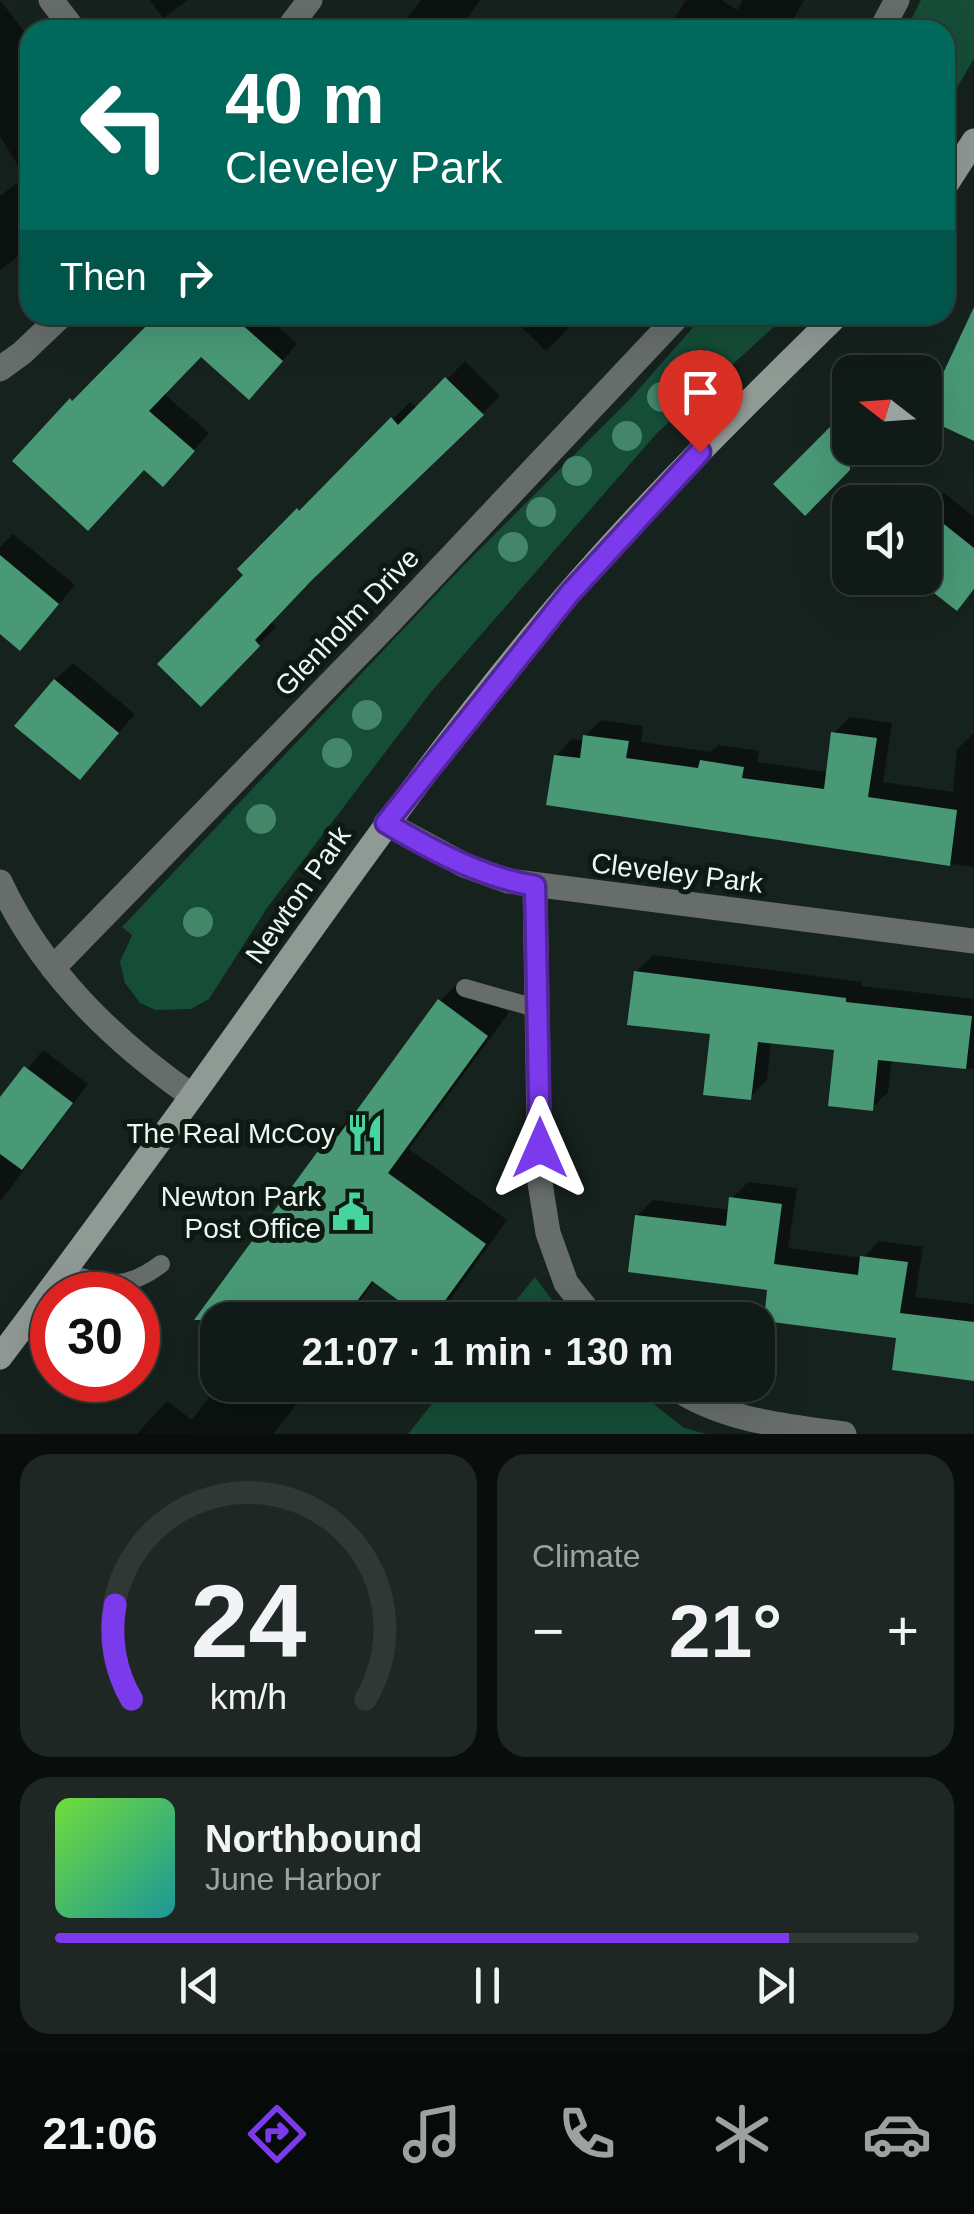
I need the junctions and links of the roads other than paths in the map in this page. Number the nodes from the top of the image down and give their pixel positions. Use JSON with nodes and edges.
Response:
{"nodes":[{"id":1,"x":51,"y":0,"type":"edge"},
{"id":2,"x":310,"y":0,"type":"edge"},
{"id":3,"x":66,"y":20,"type":"edge"},
{"id":4,"x":294,"y":20,"type":"edge"},
{"id":5,"x":974,"y":142,"type":"edge"},
{"id":6,"x":955,"y":171,"type":"edge"},
{"id":7,"x":52,"y":325,"type":"edge"},
{"id":8,"x":670,"y":325,"type":"edge"},
{"id":9,"x":827,"y":325,"type":"edge"},
{"id":10,"x":0,"y":369,"type":"edge"},
{"id":11,"x":386,"y":823,"type":"junction"},
{"id":12,"x":0,"y":882,"type":"edge"},
{"id":13,"x":535,"y":886,"type":"junction"},
{"id":14,"x":974,"y":941,"type":"edge"},
{"id":15,"x":53,"y":968,"type":"junction"},
{"id":16,"x":465,"y":988,"type":"dead end"},
{"id":17,"x":539,"y":1009,"type":"junction"},
{"id":18,"x":192,"y":1096,"type":"junction"},
{"id":19,"x":161,"y":1264,"type":"dead end"},
{"id":20,"x":64,"y":1272,"type":"edge"},
{"id":21,"x":151,"y":1272,"type":"edge"},
{"id":22,"x":581,"y":1302,"type":"edge"},
{"id":23,"x":30,"y":1318,"type":"edge"},
{"id":24,"x":0,"y":1358,"type":"edge"},
{"id":25,"x":697,"y":1402,"type":"edge"},
{"id":26,"x":844,"y":1434,"type":"edge"}],
"edges":[{"from":1,"to":3,"type":"street"},
{"from":2,"to":4,"type":"street"},
{"from":5,"to":6,"type":"street"},
{"from":7,"to":10,"type":"street"},
{"from":8,"to":15,"type":"street","name":"Glenholm Drive"},
{"from":9,"to":11,"type":"street","name":"Newton Park"},
{"from":11,"to":13,"type":"street","name":"Cleveley Park"},
{"from":11,"to":18,"type":"street","name":"Newton Park"},
{"from":12,"to":15,"type":"street"},
{"from":13,"to":14,"type":"street","name":"Cleveley Park"},
{"from":13,"to":17,"type":"street"},
{"from":15,"to":18,"type":"street"},
{"from":16,"to":17,"type":"lane"},
{"from":17,"to":22,"type":"street"},
{"from":18,"to":20,"type":"street","name":"Newton Park"},
{"from":19,"to":21,"type":"lane"},
{"from":23,"to":24,"type":"street","name":"Newton Park"},
{"from":25,"to":26,"type":"street"}]}
